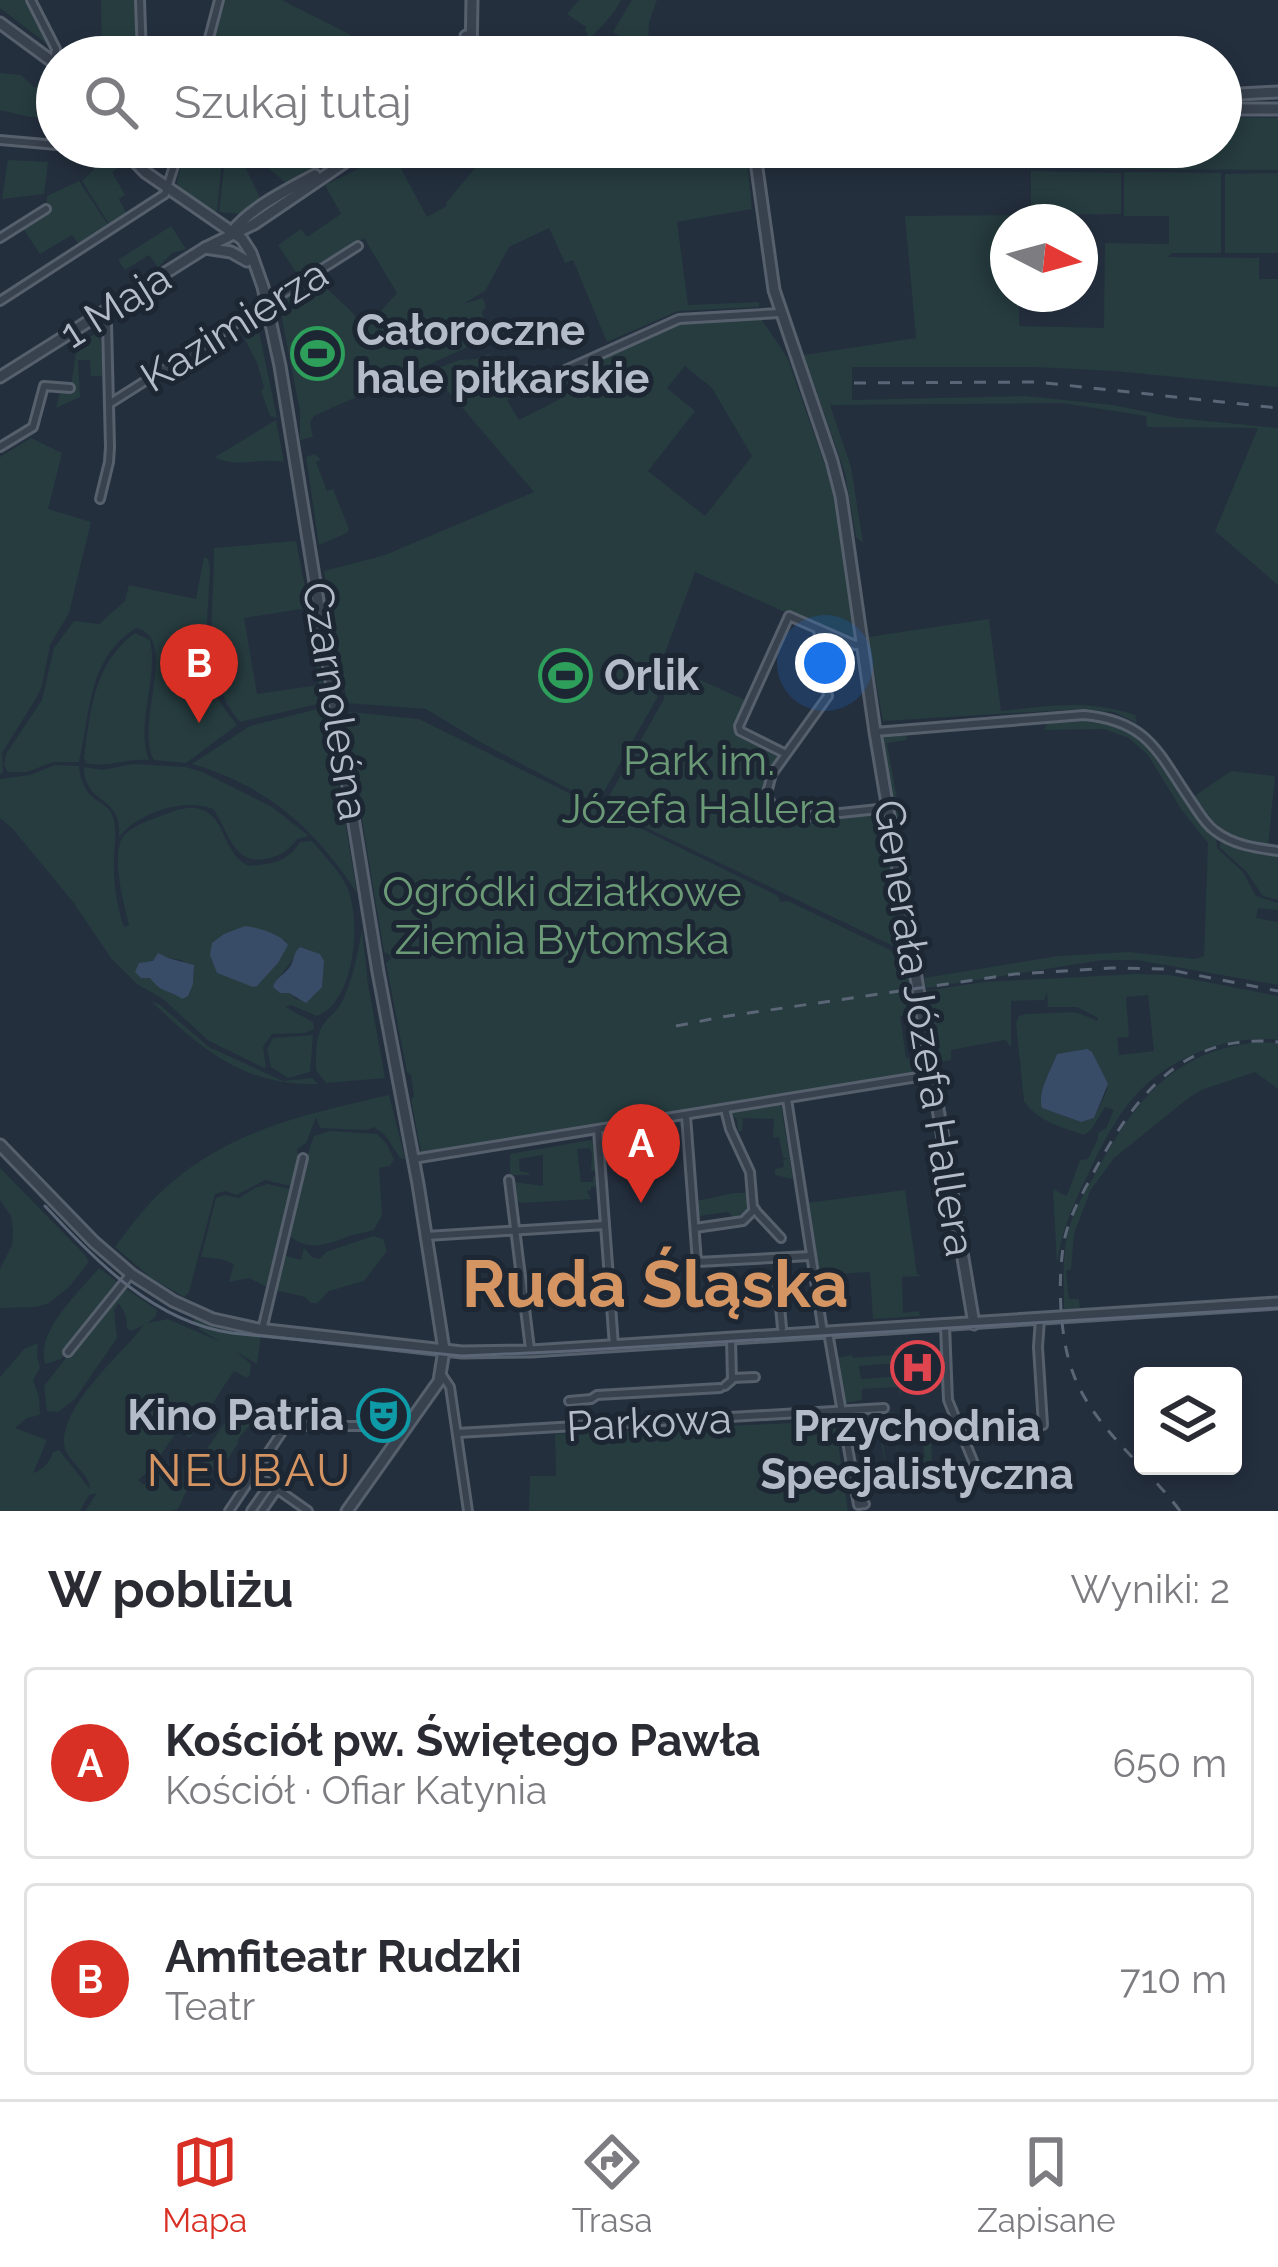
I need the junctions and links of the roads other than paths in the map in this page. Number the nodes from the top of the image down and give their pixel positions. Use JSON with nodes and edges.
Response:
{"nodes":[{"id":1,"x":31,"y":0,"type":"edge"},
{"id":2,"x":140,"y":0,"type":"edge"},
{"id":3,"x":219,"y":0,"type":"edge"},
{"id":4,"x":472,"y":0,"type":"edge"},
{"id":5,"x":0,"y":23,"type":"edge"},
{"id":6,"x":49,"y":36,"type":"edge"},
{"id":7,"x":141,"y":36,"type":"edge"},
{"id":8,"x":210,"y":36,"type":"edge"},
{"id":9,"x":468,"y":36,"type":"edge"},
{"id":10,"x":36,"y":49,"type":"edge"},
{"id":11,"x":1278,"y":92,"type":"edge"},
{"id":12,"x":1242,"y":93,"type":"edge"},
{"id":13,"x":1242,"y":109,"type":"edge"},
{"id":14,"x":1278,"y":109,"type":"edge"},
{"id":15,"x":0,"y":140,"type":"edge"},
{"id":16,"x":36,"y":143,"type":"edge"},
{"id":17,"x":142,"y":168,"type":"edge"},
{"id":18,"x":174,"y":168,"type":"edge"},
{"id":19,"x":330,"y":168,"type":"edge"},
{"id":20,"x":336,"y":168,"type":"edge"},
{"id":21,"x":758,"y":168,"type":"edge"},
{"id":22,"x":169,"y":188,"type":"junction"},
{"id":23,"x":46,"y":209,"type":"dead end"},
{"id":24,"x":254,"y":224,"type":"junction"},
{"id":25,"x":231,"y":233,"type":"junction"},
{"id":26,"x":0,"y":238,"type":"edge"},
{"id":27,"x":358,"y":246,"type":"dead end"},
{"id":28,"x":205,"y":248,"type":"junction"},
{"id":29,"x":250,"y":259,"type":"junction"},
{"id":30,"x":0,"y":301,"type":"edge"},
{"id":31,"x":267,"y":302,"type":"junction"},
{"id":32,"x":779,"y":313,"type":"junction"},
{"id":33,"x":107,"y":324,"type":"dead end"},
{"id":34,"x":0,"y":377,"type":"edge"},
{"id":35,"x":532,"y":386,"type":"dead end"},
{"id":36,"x":70,"y":388,"type":"dead end"},
{"id":37,"x":109,"y":404,"type":"junction"},
{"id":38,"x":0,"y":447,"type":"edge"},
{"id":39,"x":100,"y":499,"type":"dead end"},
{"id":40,"x":818,"y":628,"type":"junction"},
{"id":41,"x":862,"y":644,"type":"junction"},
{"id":42,"x":875,"y":732,"type":"junction"},
{"id":43,"x":786,"y":754,"type":"junction"},
{"id":44,"x":888,"y":808,"type":"junction"},
{"id":45,"x":1278,"y":851,"type":"edge"},
{"id":46,"x":934,"y":1074,"type":"junction"},
{"id":47,"x":787,"y":1099,"type":"junction"},
{"id":48,"x":725,"y":1109,"type":"junction"},
{"id":49,"x":686,"y":1116,"type":"junction"},
{"id":50,"x":598,"y":1130,"type":"junction"},
{"id":51,"x":0,"y":1145,"type":"edge"},
{"id":52,"x":303,"y":1158,"type":"dead end"},
{"id":53,"x":413,"y":1160,"type":"junction"},
{"id":54,"x":509,"y":1180,"type":"dead end"},
{"id":55,"x":754,"y":1209,"type":"junction"},
{"id":56,"x":605,"y":1225,"type":"junction"},
{"id":57,"x":695,"y":1228,"type":"junction"},
{"id":58,"x":516,"y":1230,"type":"junction"},
{"id":59,"x":426,"y":1236,"type":"junction"},
{"id":60,"x":781,"y":1238,"type":"dead end"},
{"id":61,"x":810,"y":1256,"type":"junction"},
{"id":62,"x":130,"y":1274,"type":"junction"},
{"id":63,"x":752,"y":1289,"type":"dead end"},
{"id":64,"x":1278,"y":1303,"type":"edge"},
{"id":65,"x":1040,"y":1319,"type":"junction"},
{"id":66,"x":974,"y":1324,"type":"junction"},
{"id":67,"x":945,"y":1326,"type":"junction"},
{"id":68,"x":782,"y":1328,"type":"dead end"},
{"id":69,"x":262,"y":1330,"type":"junction"},
{"id":70,"x":826,"y":1332,"type":"junction"},
{"id":71,"x":731,"y":1338,"type":"junction"},
{"id":72,"x":614,"y":1346,"type":"junction"},
{"id":73,"x":444,"y":1350,"type":"junction"},
{"id":74,"x":531,"y":1351,"type":"junction"},
{"id":75,"x":68,"y":1352,"type":"dead end"},
{"id":76,"x":442,"y":1375,"type":"junction"},
{"id":77,"x":755,"y":1377,"type":"dead end"},
{"id":78,"x":732,"y":1378,"type":"junction"},
{"id":79,"x":569,"y":1401,"type":"dead end"},
{"id":80,"x":884,"y":1408,"type":"dead end"},
{"id":81,"x":841,"y":1412,"type":"junction"},
{"id":82,"x":1043,"y":1425,"type":"dead end"},
{"id":83,"x":457,"y":1433,"type":"junction"},
{"id":84,"x":383,"y":1434,"type":"dead end"},
{"id":85,"x":254,"y":1473,"type":"junction"},
{"id":86,"x":980,"y":1478,"type":"dead end"},
{"id":87,"x":274,"y":1487,"type":"junction"},
{"id":88,"x":865,"y":1504,"type":"dead end"},
{"id":89,"x":229,"y":1511,"type":"edge"},
{"id":90,"x":251,"y":1511,"type":"edge"},
{"id":91,"x":262,"y":1511,"type":"edge"},
{"id":92,"x":308,"y":1511,"type":"edge"},
{"id":93,"x":346,"y":1511,"type":"edge"},
{"id":94,"x":468,"y":1511,"type":"edge"}],
"edges":[{"from":1,"to":6,"type":"street"},
{"from":2,"to":7,"type":"street"},
{"from":3,"to":8,"type":"street"},
{"from":4,"to":9,"type":"street"},
{"from":5,"to":10,"type":"street"},
{"from":11,"to":12,"type":"street"},
{"from":13,"to":14,"type":"street"},
{"from":15,"to":16,"type":"street"},
{"from":17,"to":22,"type":"street","name":"Czarnoleśna"},
{"from":18,"to":22,"type":"street"},
{"from":19,"to":25,"type":"street","name":"1 Maja"},
{"from":20,"to":24,"type":"street","name":"1 Maja"},
{"from":21,"to":32,"type":"street","name":"Generała Józefa Hallera"},
{"from":22,"to":25,"type":"street","name":"Czarnoleśna"},
{"from":22,"to":30,"type":"street"},
{"from":23,"to":26,"type":"street"},
{"from":24,"to":25,"type":"street","name":"1 Maja"},
{"from":24,"to":29,"type":"street"},
{"from":25,"to":28,"type":"street","name":"1 Maja"},
{"from":25,"to":29,"type":"street","name":"Czarnoleśna"},
{"from":27,"to":31,"type":"street","name":"Kazimierza"},
{"from":28,"to":29,"type":"street"},
{"from":28,"to":34,"type":"street","name":"1 Maja"},
{"from":29,"to":31,"type":"street","name":"Czarnoleśna"},
{"from":31,"to":37,"type":"street","name":"Kazimierza"},
{"from":31,"to":53,"type":"street","name":"Czarnoleśna"},
{"from":32,"to":35,"type":"street"},
{"from":32,"to":41,"type":"street","name":"Generała Józefa Hallera"},
{"from":33,"to":37,"type":"street"},
{"from":36,"to":38,"type":"street"},
{"from":37,"to":39,"type":"street"},
{"from":40,"to":41,"type":"street"},
{"from":40,"to":43,"type":"street"},
{"from":40,"to":43,"type":"street"},
{"from":41,"to":42,"type":"street","name":"Generała Józefa Hallera"},
{"from":42,"to":44,"type":"street","name":"Generała Józefa Hallera"},
{"from":42,"to":45,"type":"street"},
{"from":43,"to":44,"type":"street"},
{"from":44,"to":46,"type":"street","name":"Generała Józefa Hallera"},
{"from":46,"to":47,"type":"street"},
{"from":46,"to":66,"type":"street","name":"Generała Józefa Hallera"},
{"from":47,"to":48,"type":"street"},
{"from":47,"to":61,"type":"street"},
{"from":48,"to":49,"type":"street"},
{"from":48,"to":55,"type":"street"},
{"from":49,"to":50,"type":"street"},
{"from":49,"to":57,"type":"street"},
{"from":50,"to":53,"type":"street"},
{"from":50,"to":56,"type":"street"},
{"from":51,"to":62,"type":"street"},
{"from":52,"to":69,"type":"street"},
{"from":53,"to":59,"type":"street","name":"Czarnoleśna"},
{"from":54,"to":58,"type":"street"},
{"from":55,"to":57,"type":"street"},
{"from":55,"to":60,"type":"street"},
{"from":56,"to":58,"type":"street"},
{"from":56,"to":72,"type":"street"},
{"from":57,"to":61,"type":"street"},
{"from":58,"to":59,"type":"street"},
{"from":58,"to":74,"type":"street"},
{"from":59,"to":73,"type":"street","name":"Czarnoleśna"},
{"from":61,"to":70,"type":"street"},
{"from":62,"to":69,"type":"street"},
{"from":62,"to":75,"type":"street"},
{"from":63,"to":68,"type":"street"},
{"from":64,"to":65,"type":"street"},
{"from":65,"to":66,"type":"street"},
{"from":65,"to":82,"type":"street"},
{"from":66,"to":67,"type":"street"},
{"from":67,"to":70,"type":"street"},
{"from":67,"to":86,"type":"street"},
{"from":69,"to":73,"type":"street"},
{"from":70,"to":71,"type":"street"},
{"from":70,"to":81,"type":"street"},
{"from":71,"to":72,"type":"street"},
{"from":71,"to":78,"type":"street"},
{"from":72,"to":74,"type":"street"},
{"from":73,"to":74,"type":"street"},
{"from":73,"to":76,"type":"street","name":"Czarnoleśna"},
{"from":76,"to":83,"type":"street"},
{"from":76,"to":93,"type":"street"},
{"from":77,"to":78,"type":"street"},
{"from":78,"to":79,"type":"street"},
{"from":80,"to":81,"type":"street","name":"Parkowa"},
{"from":81,"to":83,"type":"street","name":"Parkowa"},
{"from":81,"to":88,"type":"street"},
{"from":83,"to":94,"type":"street"},
{"from":84,"to":85,"type":"street"},
{"from":85,"to":87,"type":"street"},
{"from":85,"to":89,"type":"street"},
{"from":87,"to":90,"type":"street"},
{"from":87,"to":91,"type":"street"},
{"from":87,"to":92,"type":"street"}]}
